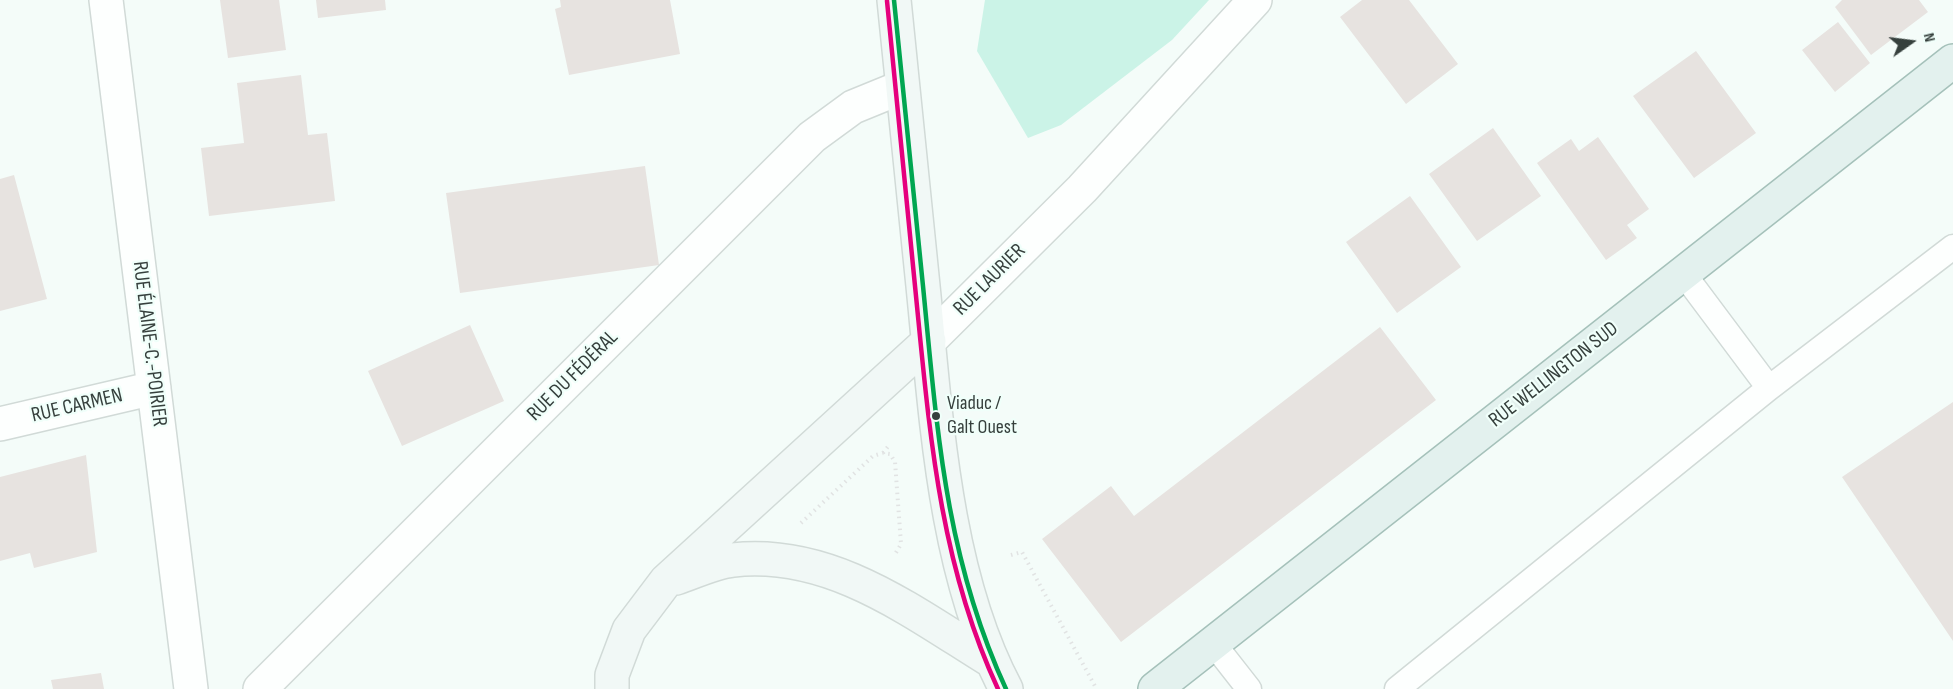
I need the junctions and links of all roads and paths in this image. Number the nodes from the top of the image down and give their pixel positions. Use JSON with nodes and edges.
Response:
{"nodes":[{"id":1,"x":106,"y":0,"type":"edge"},
{"id":2,"x":894,"y":0,"type":"edge"},
{"id":3,"x":1255,"y":0,"type":"edge"},
{"id":4,"x":1953,"y":61,"type":"edge"},
{"id":5,"x":902,"y":87,"type":"junction"},
{"id":6,"x":1953,"y":247,"type":"edge"},
{"id":7,"x":1683,"y":273,"type":"junction"},
{"id":8,"x":928,"y":341,"type":"junction"},
{"id":9,"x":154,"y":388,"type":"junction"},
{"id":10,"x":1769,"y":388,"type":"junction"},
{"id":11,"x":0,"y":424,"type":"edge"},
{"id":12,"x":890,"y":444,"type":"dead end"},
{"id":13,"x":883,"y":453,"type":"junction"},
{"id":14,"x":795,"y":529,"type":"dead end"},
{"id":15,"x":1011,"y":555,"type":"dead end"},
{"id":16,"x":891,"y":561,"type":"dead end"},
{"id":17,"x":666,"y":581,"type":"junction"},
{"id":18,"x":1213,"y":643,"type":"junction"},
{"id":19,"x":990,"y":660,"type":"junction"},
{"id":20,"x":1096,"y":688,"type":"edge"},
{"id":21,"x":191,"y":689,"type":"edge"},
{"id":22,"x":260,"y":689,"type":"edge"},
{"id":23,"x":612,"y":689,"type":"edge"},
{"id":24,"x":1006,"y":689,"type":"edge"},
{"id":25,"x":1155,"y":689,"type":"edge"},
{"id":26,"x":1249,"y":689,"type":"edge"},
{"id":27,"x":1397,"y":689,"type":"edge"}],
"edges":[{"from":1,"to":9,"type":"street","name":"RUE ÉLAINE-C.-POIRIER"},
{"from":2,"to":5,"type":"main road"},
{"from":3,"to":8,"type":"street","name":"RUE LAURIER"},
{"from":4,"to":7,"type":"main road","name":"RUE WELLINGTON SUD"},
{"from":5,"to":8,"type":"main road"},
{"from":5,"to":22,"type":"street","name":"RUE DU FÉDÉRAL"},
{"from":6,"to":10,"type":"lane"},
{"from":7,"to":10,"type":"lane"},
{"from":7,"to":18,"type":"main road","name":"RUE WELLINGTON SUD"},
{"from":8,"to":17,"type":"main road","name":"RUE LAURIER"},
{"from":8,"to":19,"type":"main road"},
{"from":9,"to":11,"type":"street","name":"RUE CARMEN"},
{"from":9,"to":21,"type":"street","name":"RUE ÉLAINE-C.-POIRIER"},
{"from":10,"to":27,"type":"lane"},
{"from":12,"to":13,"type":"path"},
{"from":13,"to":14,"type":"path"},
{"from":13,"to":16,"type":"path"},
{"from":15,"to":20,"type":"path"},
{"from":17,"to":19,"type":"main road"},
{"from":17,"to":23,"type":"main road","name":"RUE LAURIER"},
{"from":18,"to":25,"type":"main road","name":"RUE WELLINGTON SUD"},
{"from":18,"to":26,"type":"lane"},
{"from":19,"to":24,"type":"main road"}]}
